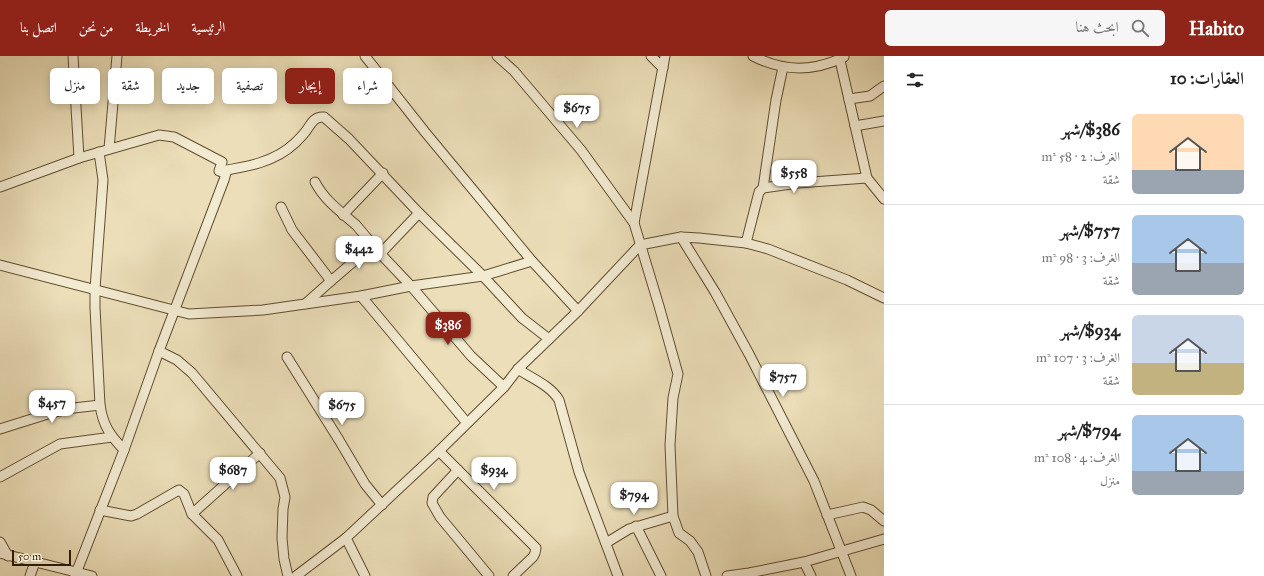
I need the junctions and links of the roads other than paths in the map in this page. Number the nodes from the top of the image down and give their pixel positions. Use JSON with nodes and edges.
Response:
{"nodes":[{"id":1,"x":73,"y":56,"type":"edge"},
{"id":2,"x":117,"y":56,"type":"edge"},
{"id":3,"x":365,"y":56,"type":"edge"},
{"id":4,"x":497,"y":56,"type":"edge"},
{"id":5,"x":651,"y":56,"type":"edge"},
{"id":6,"x":665,"y":56,"type":"edge"},
{"id":7,"x":753,"y":56,"type":"edge"},
{"id":8,"x":841,"y":57,"type":"edge"},
{"id":9,"x":782,"y":67,"type":"junction"},
{"id":10,"x":663,"y":68,"type":"junction"},
{"id":11,"x":884,"y":86,"type":"edge"},
{"id":12,"x":849,"y":99,"type":"junction"},
{"id":13,"x":884,"y":121,"type":"edge"},
{"id":14,"x":855,"y":126,"type":"junction"},
{"id":15,"x":108,"y":149,"type":"junction"},
{"id":16,"x":99,"y":152,"type":"junction"},
{"id":17,"x":79,"y":158,"type":"junction"},
{"id":18,"x":219,"y":171,"type":"junction"},
{"id":19,"x":383,"y":173,"type":"junction"},
{"id":20,"x":867,"y":178,"type":"junction"},
{"id":21,"x":315,"y":182,"type":"dead end"},
{"id":22,"x":0,"y":187,"type":"edge"},
{"id":23,"x":764,"y":188,"type":"junction"},
{"id":24,"x":884,"y":200,"type":"edge"},
{"id":25,"x":281,"y":207,"type":"dead end"},
{"id":26,"x":419,"y":213,"type":"junction"},
{"id":27,"x":342,"y":215,"type":"junction"},
{"id":28,"x":634,"y":223,"type":"junction"},
{"id":29,"x":681,"y":237,"type":"junction"},
{"id":30,"x":746,"y":242,"type":"junction"},
{"id":31,"x":640,"y":245,"type":"junction"},
{"id":32,"x":378,"y":250,"type":"junction"},
{"id":33,"x":532,"y":260,"type":"junction"},
{"id":34,"x":0,"y":265,"type":"edge"},
{"id":35,"x":483,"y":276,"type":"junction"},
{"id":36,"x":330,"y":281,"type":"junction"},
{"id":37,"x":411,"y":286,"type":"junction"},
{"id":38,"x":96,"y":289,"type":"junction"},
{"id":39,"x":361,"y":296,"type":"junction"},
{"id":40,"x":884,"y":298,"type":"edge"},
{"id":41,"x":305,"y":304,"type":"junction"},
{"id":42,"x":175,"y":310,"type":"junction"},
{"id":43,"x":578,"y":311,"type":"junction"},
{"id":44,"x":548,"y":339,"type":"junction"},
{"id":45,"x":159,"y":351,"type":"junction"},
{"id":46,"x":286,"y":357,"type":"dead end"},
{"id":47,"x":518,"y":369,"type":"junction"},
{"id":48,"x":504,"y":387,"type":"junction"},
{"id":49,"x":100,"y":405,"type":"junction"},
{"id":50,"x":467,"y":423,"type":"junction"},
{"id":51,"x":0,"y":429,"type":"edge"},
{"id":52,"x":112,"y":437,"type":"junction"},
{"id":53,"x":124,"y":450,"type":"junction"},
{"id":54,"x":439,"y":451,"type":"junction"},
{"id":55,"x":260,"y":453,"type":"junction"},
{"id":56,"x":458,"y":470,"type":"junction"},
{"id":57,"x":0,"y":477,"type":"edge"},
{"id":58,"x":382,"y":505,"type":"junction"},
{"id":59,"x":100,"y":510,"type":"junction"},
{"id":60,"x":192,"y":514,"type":"junction"},
{"id":61,"x":827,"y":515,"type":"junction"},
{"id":62,"x":673,"y":516,"type":"junction"},
{"id":63,"x":884,"y":521,"type":"edge"},
{"id":64,"x":636,"y":526,"type":"junction"},
{"id":65,"x":346,"y":538,"type":"junction"},
{"id":66,"x":884,"y":539,"type":"edge"},
{"id":67,"x":0,"y":542,"type":"edge"},
{"id":68,"x":606,"y":543,"type":"junction"},
{"id":69,"x":840,"y":551,"type":"junction"},
{"id":70,"x":4,"y":555,"type":"edge"},
{"id":71,"x":34,"y":562,"type":"junction"},
{"id":72,"x":804,"y":562,"type":"junction"},
{"id":73,"x":76,"y":574,"type":"edge"},
{"id":74,"x":30,"y":576,"type":"edge"},
{"id":75,"x":91,"y":576,"type":"edge"},
{"id":76,"x":237,"y":576,"type":"edge"},
{"id":77,"x":288,"y":576,"type":"edge"},
{"id":78,"x":296,"y":576,"type":"edge"},
{"id":79,"x":365,"y":576,"type":"edge"},
{"id":80,"x":489,"y":576,"type":"edge"},
{"id":81,"x":513,"y":576,"type":"edge"},
{"id":82,"x":618,"y":576,"type":"edge"},
{"id":83,"x":661,"y":576,"type":"edge"},
{"id":84,"x":706,"y":576,"type":"edge"},
{"id":85,"x":727,"y":576,"type":"edge"},
{"id":86,"x":811,"y":576,"type":"edge"},
{"id":87,"x":851,"y":576,"type":"edge"}],
"edges":[{"from":1,"to":17,"type":"street"},
{"from":2,"to":15,"type":"street"},
{"from":3,"to":33,"type":"street"},
{"from":4,"to":28,"type":"street"},
{"from":5,"to":10,"type":"street"},
{"from":6,"to":10,"type":"street"},
{"from":7,"to":9,"type":"street"},
{"from":8,"to":9,"type":"street"},
{"from":8,"to":12,"type":"street"},
{"from":9,"to":23,"type":"street"},
{"from":10,"to":28,"type":"street"},
{"from":11,"to":12,"type":"street"},
{"from":12,"to":14,"type":"street"},
{"from":13,"to":14,"type":"street"},
{"from":14,"to":20,"type":"street"},
{"from":15,"to":16,"type":"street"},
{"from":15,"to":18,"type":"street"},
{"from":16,"to":17,"type":"street"},
{"from":16,"to":38,"type":"street"},
{"from":17,"to":22,"type":"street"},
{"from":18,"to":19,"type":"street"},
{"from":18,"to":42,"type":"street"},
{"from":19,"to":26,"type":"street"},
{"from":19,"to":27,"type":"street"},
{"from":20,"to":23,"type":"street"},
{"from":20,"to":24,"type":"street"},
{"from":21,"to":27,"type":"street"},
{"from":23,"to":30,"type":"street"},
{"from":25,"to":36,"type":"street"},
{"from":26,"to":32,"type":"street"},
{"from":26,"to":35,"type":"street"},
{"from":27,"to":32,"type":"street"},
{"from":28,"to":31,"type":"street"},
{"from":29,"to":30,"type":"street"},
{"from":29,"to":31,"type":"street"},
{"from":29,"to":61,"type":"street"},
{"from":30,"to":40,"type":"street"},
{"from":31,"to":43,"type":"street"},
{"from":31,"to":62,"type":"street"},
{"from":32,"to":36,"type":"street"},
{"from":32,"to":37,"type":"street"},
{"from":33,"to":35,"type":"street"},
{"from":33,"to":43,"type":"street"},
{"from":34,"to":38,"type":"street"},
{"from":35,"to":37,"type":"street"},
{"from":35,"to":44,"type":"street"},
{"from":36,"to":41,"type":"street"},
{"from":37,"to":39,"type":"street"},
{"from":37,"to":48,"type":"street"},
{"from":38,"to":42,"type":"street"},
{"from":38,"to":49,"type":"street"},
{"from":39,"to":41,"type":"street"},
{"from":39,"to":50,"type":"street"},
{"from":41,"to":42,"type":"street"},
{"from":42,"to":45,"type":"street"},
{"from":43,"to":44,"type":"street"},
{"from":44,"to":47,"type":"street"},
{"from":45,"to":53,"type":"street"},
{"from":45,"to":55,"type":"street"},
{"from":46,"to":58,"type":"street"},
{"from":47,"to":48,"type":"street"},
{"from":47,"to":68,"type":"street"},
{"from":48,"to":50,"type":"street"},
{"from":49,"to":51,"type":"street"},
{"from":49,"to":52,"type":"street"},
{"from":50,"to":54,"type":"street"},
{"from":52,"to":53,"type":"street"},
{"from":52,"to":57,"type":"street"},
{"from":53,"to":59,"type":"street"},
{"from":54,"to":56,"type":"street"},
{"from":54,"to":58,"type":"street"},
{"from":55,"to":60,"type":"street"},
{"from":55,"to":77,"type":"street"},
{"from":56,"to":80,"type":"street"},
{"from":56,"to":81,"type":"street"},
{"from":58,"to":65,"type":"street"},
{"from":59,"to":60,"type":"street"},
{"from":59,"to":73,"type":"street"},
{"from":60,"to":76,"type":"street"},
{"from":61,"to":63,"type":"street"},
{"from":61,"to":69,"type":"street"},
{"from":62,"to":64,"type":"street"},
{"from":62,"to":84,"type":"street"},
{"from":64,"to":68,"type":"street"},
{"from":64,"to":83,"type":"street"},
{"from":65,"to":78,"type":"street"},
{"from":65,"to":79,"type":"street"},
{"from":66,"to":69,"type":"street"},
{"from":67,"to":70,"type":"street"},
{"from":68,"to":82,"type":"street"},
{"from":69,"to":72,"type":"street"},
{"from":69,"to":87,"type":"street"},
{"from":70,"to":71,"type":"street"},
{"from":71,"to":73,"type":"street"},
{"from":71,"to":74,"type":"street"},
{"from":72,"to":85,"type":"street"},
{"from":72,"to":86,"type":"street"},
{"from":73,"to":75,"type":"street"}]}
